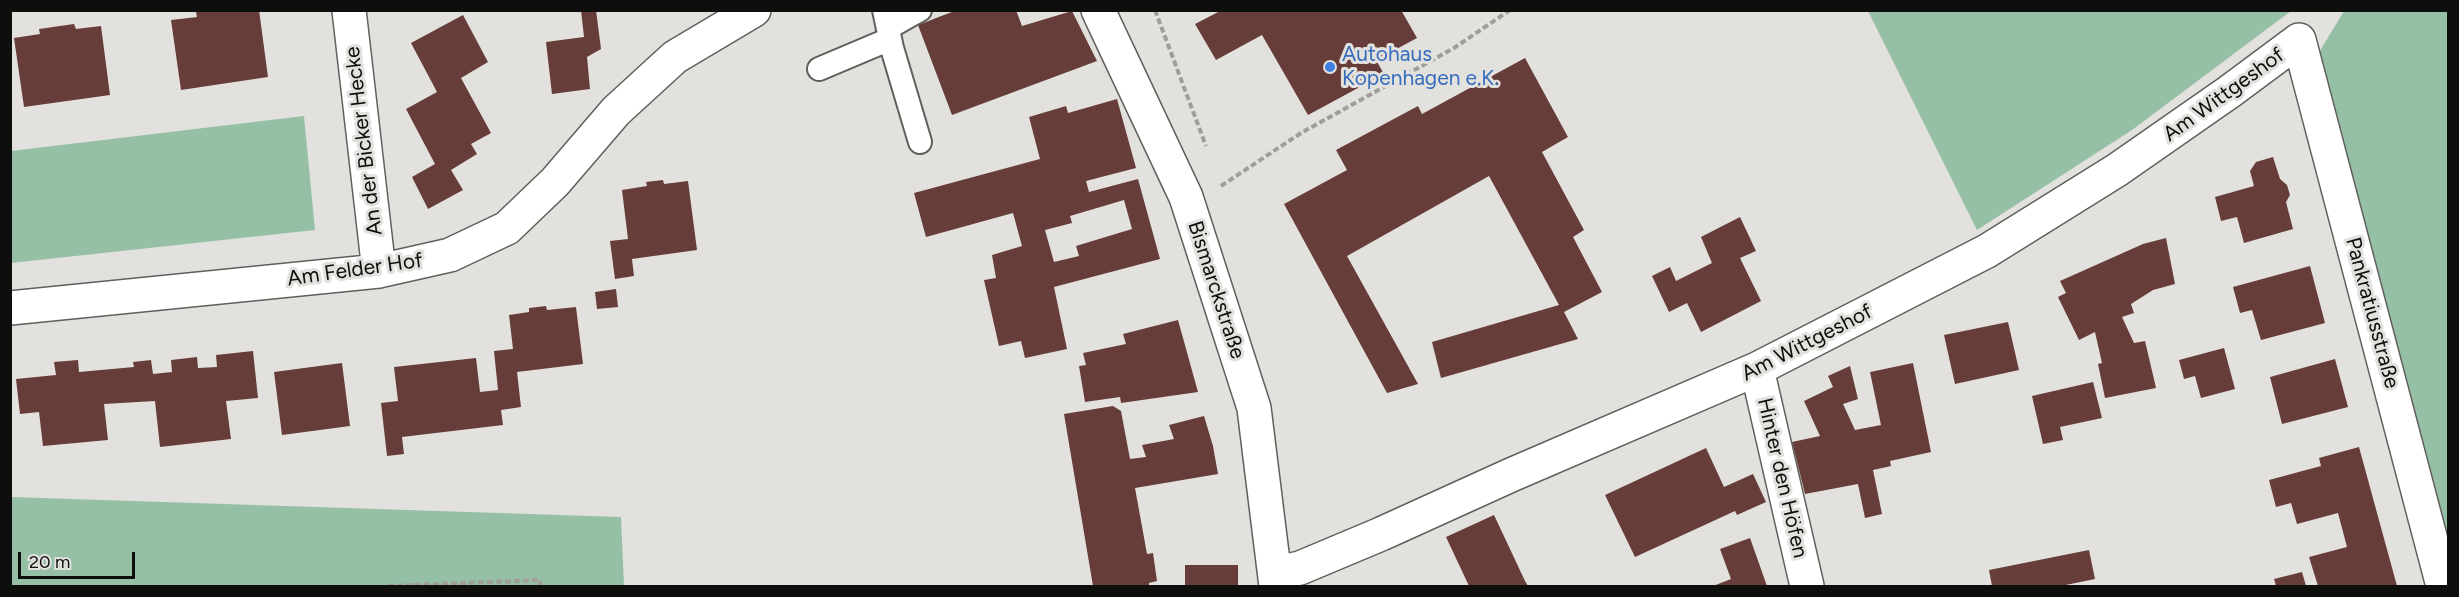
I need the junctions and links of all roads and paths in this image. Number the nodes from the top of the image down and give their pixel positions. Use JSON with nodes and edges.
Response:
{"nodes":[{"id":1,"x":349,"y":10,"type":"edge"},
{"id":2,"x":754,"y":10,"type":"edge"},
{"id":3,"x":920,"y":10,"type":"edge"},
{"id":4,"x":1098,"y":10,"type":"edge"},
{"id":5,"x":1510,"y":10,"type":"edge"},
{"id":6,"x":887,"y":26,"type":"edge"},
{"id":7,"x":2299,"y":40,"type":"joint"},
{"id":8,"x":819,"y":69,"type":"dead end"},
{"id":9,"x":920,"y":142,"type":"dead end"},
{"id":10,"x":1186,"y":197,"type":"junction"},
{"id":11,"x":379,"y":271,"type":"junction"},
{"id":12,"x":10,"y":308,"type":"edge"},
{"id":13,"x":1757,"y":369,"type":"junction"},
{"id":14,"x":1276,"y":580,"type":"edge"},
{"id":15,"x":388,"y":586,"type":"edge"},
{"id":16,"x":541,"y":586,"type":"edge"},
{"id":17,"x":1807,"y":586,"type":"edge"},
{"id":18,"x":2443,"y":586,"type":"edge"}],
"edges":[{"from":1,"to":11,"type":"street","name":"An der Bicker Hecke"},
{"from":2,"to":11,"type":"street","name":"Am Felder Hof"},
{"from":3,"to":6,"type":"lane"},
{"from":4,"to":10,"type":"street","name":"Bismarckstraße"},
{"from":5,"to":10,"type":"path"},
{"from":6,"to":8,"type":"lane"},
{"from":6,"to":9,"type":"lane"},
{"from":7,"to":13,"type":"street","name":"Am Wittgeshof"},
{"from":7,"to":18,"type":"street","name":"Pankratiusstraße"},
{"from":10,"to":14,"type":"street","name":"Bismarckstraße"},
{"from":11,"to":12,"type":"street","name":"Am Felder Hof"},
{"from":13,"to":14,"type":"street","name":"Am Wittgeshof"},
{"from":13,"to":17,"type":"street","name":"Hinter den Höfen"},
{"from":15,"to":16,"type":"path"}]}
